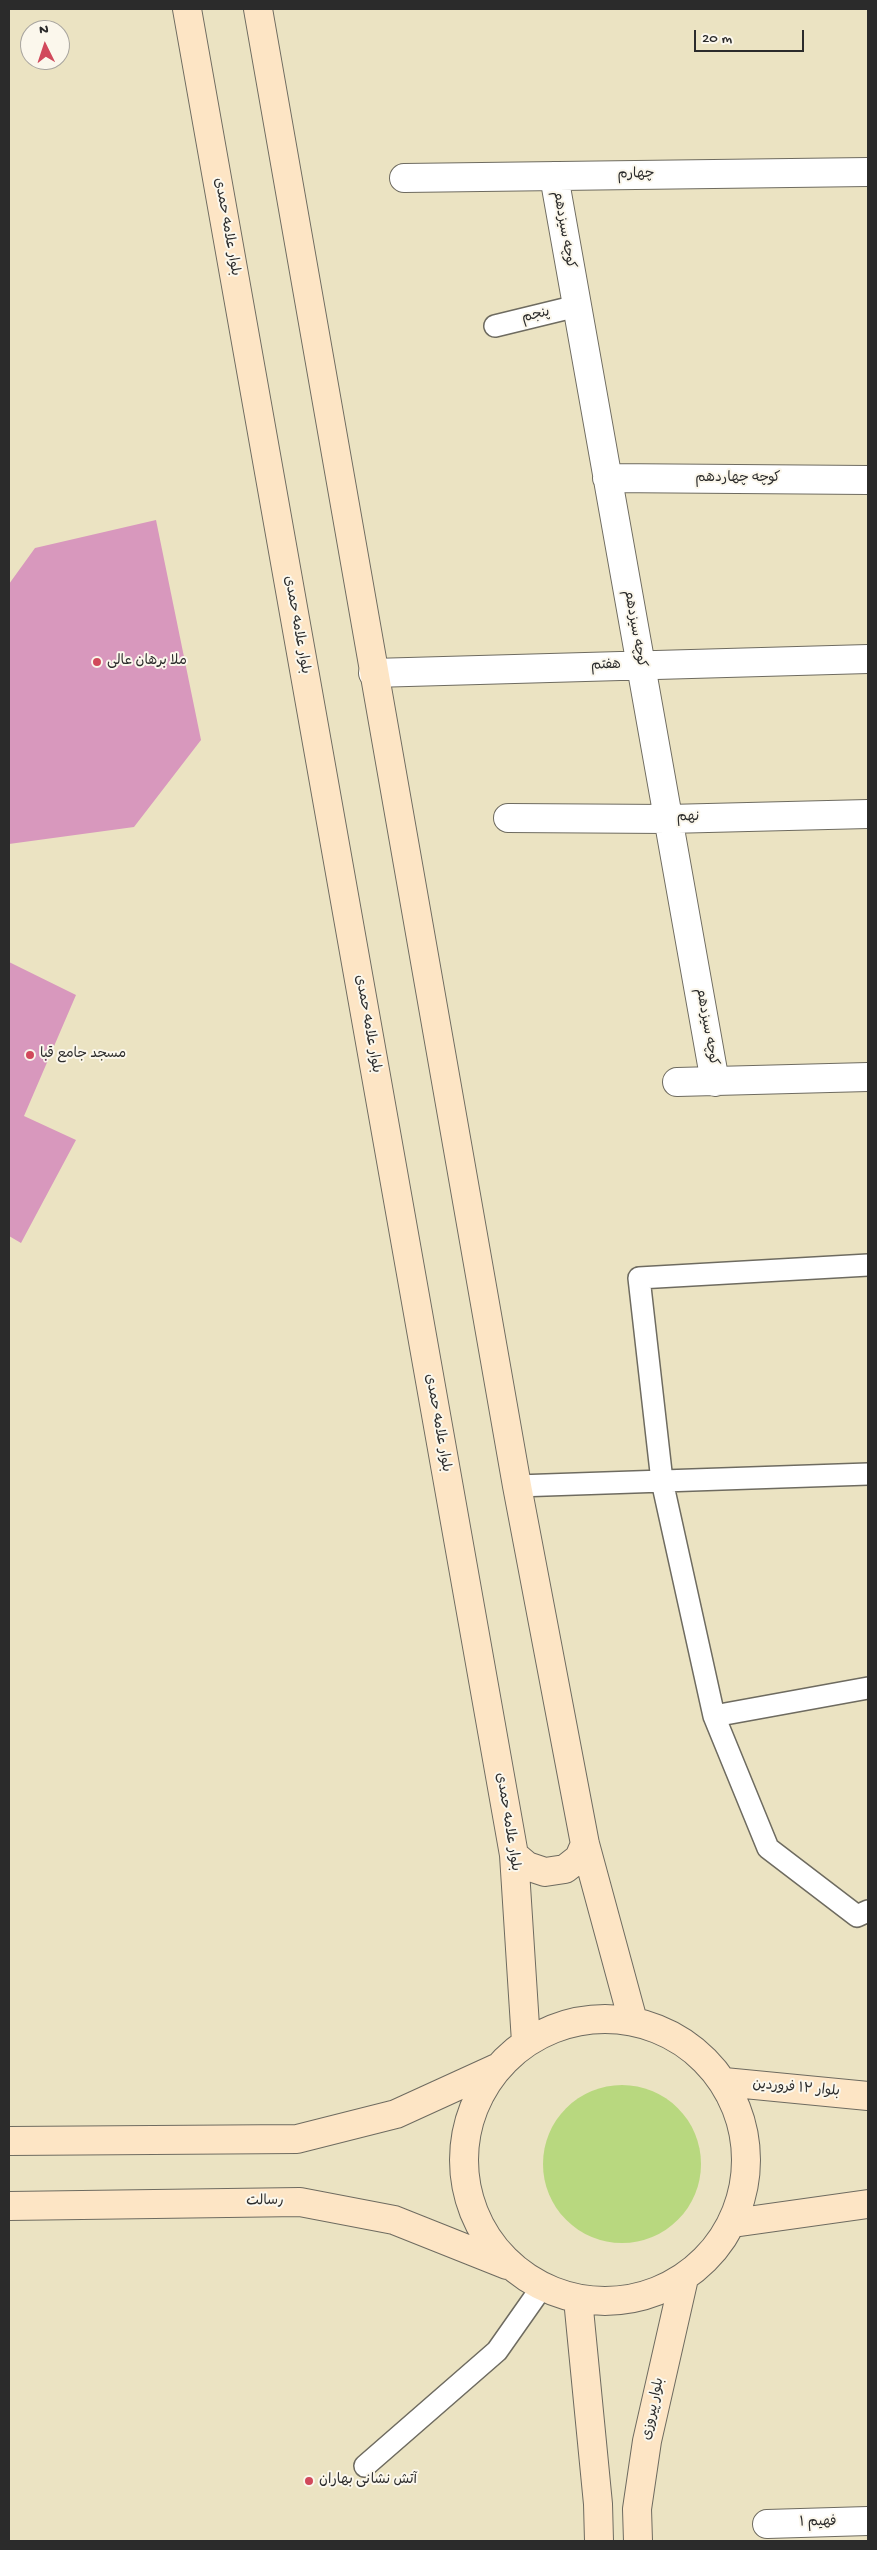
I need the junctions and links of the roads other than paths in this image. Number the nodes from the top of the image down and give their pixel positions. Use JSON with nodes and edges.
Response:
{"nodes":[{"id":1,"x":187,"y":9,"type":"edge"},
{"id":2,"x":258,"y":9,"type":"edge"},
{"id":3,"x":868,"y":172,"type":"edge"},
{"id":4,"x":554,"y":176,"type":"junction"},
{"id":5,"x":404,"y":178,"type":"dead end"},
{"id":6,"x":577,"y":306,"type":"junction"},
{"id":7,"x":495,"y":326,"type":"dead end"},
{"id":8,"x":607,"y":478,"type":"junction"},
{"id":9,"x":868,"y":480,"type":"edge"},
{"id":10,"x":868,"y":659,"type":"edge"},
{"id":11,"x":641,"y":665,"type":"junction"},
{"id":12,"x":373,"y":673,"type":"junction"},
{"id":13,"x":868,"y":814,"type":"edge"},
{"id":14,"x":508,"y":818,"type":"dead end"},
{"id":15,"x":668,"y":819,"type":"junction"},
{"id":16,"x":868,"y":1077,"type":"edge"},
{"id":17,"x":677,"y":1082,"type":"dead end"},
{"id":18,"x":715,"y":1082,"type":"junction"},
{"id":19,"x":868,"y":1265,"type":"edge"},
{"id":20,"x":868,"y":1474,"type":"edge"},
{"id":21,"x":662,"y":1481,"type":"junction"},
{"id":22,"x":517,"y":1486,"type":"junction"},
{"id":23,"x":868,"y":1688,"type":"edge"},
{"id":24,"x":714,"y":1716,"type":"junction"},
{"id":25,"x":585,"y":1844,"type":"junction"},
{"id":26,"x":514,"y":1855,"type":"junction"},
{"id":27,"x":868,"y":1911,"type":"edge"},
{"id":28,"x":633,"y":2021,"type":"junction"},
{"id":29,"x":526,"y":2042,"type":"junction"},
{"id":30,"x":499,"y":2067,"type":"junction"},
{"id":31,"x":724,"y":2082,"type":"junction"},
{"id":32,"x":868,"y":2096,"type":"edge"},
{"id":33,"x":9,"y":2141,"type":"edge"},
{"id":34,"x":868,"y":2204,"type":"edge"},
{"id":35,"x":9,"y":2206,"type":"edge"},
{"id":36,"x":733,"y":2223,"type":"junction"},
{"id":37,"x":512,"y":2267,"type":"junction"},
{"id":38,"x":684,"y":2278,"type":"junction"},
{"id":39,"x":542,"y":2287,"type":"junction"},
{"id":40,"x":578,"y":2299,"type":"junction"},
{"id":41,"x":365,"y":2466,"type":"dead end"},
{"id":42,"x":598,"y":2504,"type":"junction"},
{"id":43,"x":637,"y":2509,"type":"junction"},
{"id":44,"x":868,"y":2522,"type":"edge"},
{"id":45,"x":767,"y":2524,"type":"dead end"},
{"id":46,"x":599,"y":2541,"type":"edge"},
{"id":47,"x":638,"y":2541,"type":"edge"}],
"edges":[{"from":1,"to":26,"type":"main road","name":"بلوار علامه حمدی"},
{"from":2,"to":12,"type":"main road"},
{"from":3,"to":4,"type":"street","name":"چهارم"},
{"from":4,"to":5,"type":"street","name":"چهارم"},
{"from":4,"to":6,"type":"street","name":"کوچه سیزدهم"},
{"from":6,"to":7,"type":"lane","name":"پنجم"},
{"from":6,"to":8,"type":"street","name":"کوچه سیزدهم"},
{"from":8,"to":9,"type":"street","name":"کوچه چهاردهم"},
{"from":8,"to":11,"type":"street","name":"کوچه سیزدهم"},
{"from":10,"to":11,"type":"street","name":"هفتم"},
{"from":11,"to":12,"type":"street","name":"هفتم"},
{"from":11,"to":15,"type":"street","name":"کوچه سیزدهم"},
{"from":12,"to":22,"type":"main road"},
{"from":13,"to":15,"type":"street","name":"نهم"},
{"from":14,"to":15,"type":"street","name":"نهم"},
{"from":15,"to":18,"type":"street","name":"کوچه سیزدهم"},
{"from":16,"to":18,"type":"street"},
{"from":17,"to":18,"type":"street"},
{"from":19,"to":21,"type":"lane"},
{"from":20,"to":21,"type":"lane"},
{"from":21,"to":22,"type":"lane"},
{"from":21,"to":24,"type":"lane"},
{"from":22,"to":25,"type":"main road"},
{"from":23,"to":24,"type":"lane"},
{"from":24,"to":27,"type":"lane"},
{"from":25,"to":26,"type":"main road"},
{"from":25,"to":28,"type":"main road"},
{"from":26,"to":29,"type":"main road","name":"بلوار علامه حمدی"},
{"from":28,"to":29,"type":"main road"},
{"from":28,"to":31,"type":"main road"},
{"from":29,"to":30,"type":"main road"},
{"from":30,"to":33,"type":"main road"},
{"from":30,"to":37,"type":"main road"},
{"from":31,"to":32,"type":"main road","name":"بلوار ۱۲ فروردین"},
{"from":31,"to":36,"type":"main road"},
{"from":34,"to":36,"type":"main road"},
{"from":35,"to":37,"type":"main road","name":"رسالت"},
{"from":36,"to":38,"type":"main road"},
{"from":37,"to":39,"type":"main road"},
{"from":38,"to":40,"type":"main road"},
{"from":38,"to":43,"type":"main road","name":"بلوار پیروزی"},
{"from":39,"to":40,"type":"main road"},
{"from":39,"to":41,"type":"lane"},
{"from":40,"to":42,"type":"main road"},
{"from":42,"to":43,"type":"main road"},
{"from":42,"to":46,"type":"main road"},
{"from":43,"to":47,"type":"main road","name":"بلوار پیروزی"},
{"from":44,"to":45,"type":"street","name":"فهیم ۱"}]}
